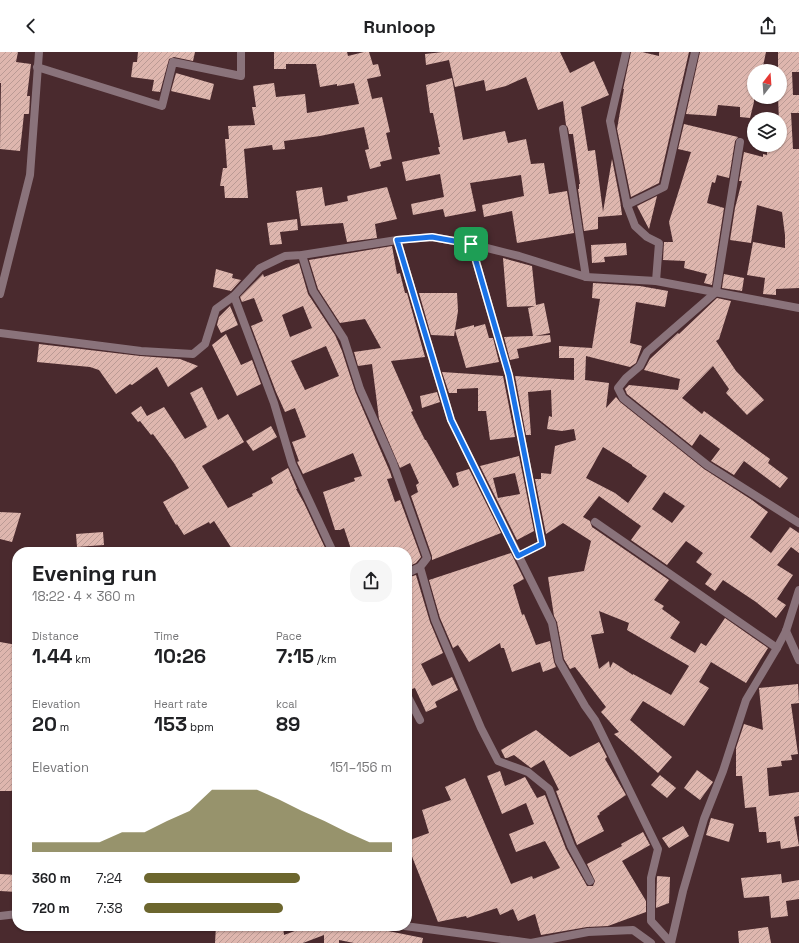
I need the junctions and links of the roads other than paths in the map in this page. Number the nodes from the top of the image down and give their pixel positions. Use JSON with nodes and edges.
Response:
{"nodes":[{"id":1,"x":38,"y":52,"type":"edge"},
{"id":2,"x":241,"y":52,"type":"edge"},
{"id":3,"x":626,"y":52,"type":"edge"},
{"id":4,"x":695,"y":52,"type":"edge"},
{"id":5,"x":37,"y":67,"type":"junction"},
{"id":6,"x":563,"y":129,"type":"dead end"},
{"id":7,"x":740,"y":142,"type":"dead end"},
{"id":8,"x":627,"y":206,"type":"junction"},
{"id":9,"x":397,"y":240,"type":"junction"},
{"id":10,"x":471,"y":244,"type":"junction"},
{"id":11,"x":302,"y":255,"type":"junction"},
{"id":12,"x":586,"y":278,"type":"junction"},
{"id":13,"x":656,"y":281,"type":"junction"},
{"id":14,"x":716,"y":292,"type":"junction"},
{"id":15,"x":0,"y":294,"type":"edge"},
{"id":16,"x":234,"y":296,"type":"junction"},
{"id":17,"x":799,"y":308,"type":"edge"},
{"id":18,"x":0,"y":333,"type":"edge"},
{"id":19,"x":595,"y":522,"type":"dead end"},
{"id":20,"x":799,"y":523,"type":"edge"},
{"id":21,"x":332,"y":547,"type":"edge"},
{"id":22,"x":518,"y":556,"type":"junction"},
{"id":23,"x":420,"y":567,"type":"junction"},
{"id":24,"x":412,"y":571,"type":"edge"},
{"id":25,"x":799,"y":590,"type":"edge"},
{"id":26,"x":786,"y":631,"type":"junction"},
{"id":27,"x":777,"y":648,"type":"junction"},
{"id":28,"x":799,"y":660,"type":"edge"},
{"id":29,"x":412,"y":705,"type":"edge"},
{"id":30,"x":420,"y":720,"type":"dead end"},
{"id":31,"x":590,"y":881,"type":"dead end"},
{"id":32,"x":12,"y":915,"type":"edge"},
{"id":33,"x":0,"y":916,"type":"edge"},
{"id":34,"x":412,"y":927,"type":"edge"},
{"id":35,"x":651,"y":943,"type":"edge"},
{"id":36,"x":671,"y":943,"type":"edge"}],
"edges":[{"from":1,"to":5,"type":"street"},
{"from":2,"to":5,"type":"street"},
{"from":3,"to":8,"type":"street"},
{"from":4,"to":8,"type":"street"},
{"from":5,"to":15,"type":"street"},
{"from":6,"to":12,"type":"street"},
{"from":7,"to":14,"type":"street"},
{"from":8,"to":13,"type":"street"},
{"from":9,"to":10,"type":"street"},
{"from":9,"to":11,"type":"street"},
{"from":9,"to":22,"type":"street"},
{"from":10,"to":12,"type":"street"},
{"from":10,"to":22,"type":"street"},
{"from":11,"to":16,"type":"street"},
{"from":11,"to":23,"type":"street"},
{"from":12,"to":13,"type":"street"},
{"from":13,"to":14,"type":"street"},
{"from":14,"to":17,"type":"street"},
{"from":14,"to":20,"type":"street"},
{"from":16,"to":18,"type":"street"},
{"from":16,"to":21,"type":"street"},
{"from":19,"to":27,"type":"street"},
{"from":22,"to":36,"type":"street"},
{"from":23,"to":24,"type":"street"},
{"from":23,"to":31,"type":"street"},
{"from":25,"to":26,"type":"street"},
{"from":26,"to":27,"type":"street"},
{"from":26,"to":28,"type":"street"},
{"from":27,"to":36,"type":"street"},
{"from":29,"to":30,"type":"street"},
{"from":32,"to":33,"type":"street"},
{"from":34,"to":35,"type":"street"}]}
